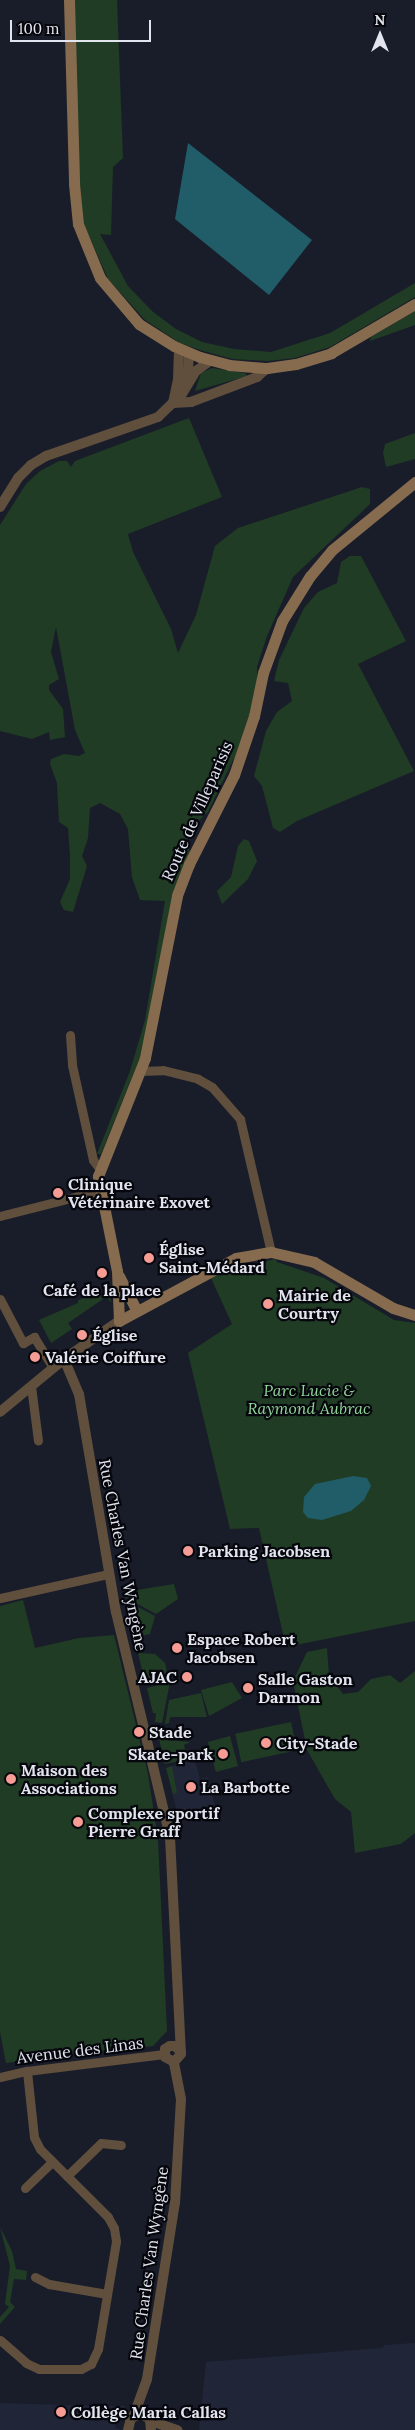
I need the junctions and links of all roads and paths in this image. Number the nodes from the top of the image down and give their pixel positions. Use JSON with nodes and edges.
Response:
{"nodes":[{"id":1,"x":69,"y":0,"type":"edge"},
{"id":2,"x":415,"y":304,"type":"edge"},
{"id":3,"x":184,"y":351,"type":"junction"},
{"id":4,"x":210,"y":361,"type":"junction"},
{"id":5,"x":267,"y":368,"type":"junction"},
{"id":6,"x":187,"y":383,"type":"junction"},
{"id":7,"x":173,"y":403,"type":"junction"},
{"id":8,"x":415,"y":482,"type":"edge"},
{"id":9,"x":0,"y":507,"type":"edge"},
{"id":10,"x":70,"y":1035,"type":"dead end"},
{"id":11,"x":140,"y":1072,"type":"junction"},
{"id":12,"x":99,"y":1168,"type":"junction"},
{"id":13,"x":99,"y":1191,"type":"junction"},
{"id":14,"x":0,"y":1216,"type":"edge"},
{"id":15,"x":270,"y":1252,"type":"junction"},
{"id":16,"x":117,"y":1271,"type":"junction"},
{"id":17,"x":0,"y":1299,"type":"edge"},
{"id":18,"x":136,"y":1310,"type":"junction"},
{"id":19,"x":415,"y":1316,"type":"edge"},
{"id":20,"x":120,"y":1321,"type":"junction"},
{"id":21,"x":64,"y":1360,"type":"junction"},
{"id":22,"x":53,"y":1368,"type":"junction"},
{"id":23,"x":31,"y":1386,"type":"junction"},
{"id":24,"x":0,"y":1412,"type":"edge"},
{"id":25,"x":38,"y":1441,"type":"dead end"},
{"id":26,"x":108,"y":1574,"type":"junction"},
{"id":27,"x":0,"y":1598,"type":"edge"},
{"id":28,"x":179,"y":2024,"type":"junction"},
{"id":29,"x":166,"y":2051,"type":"junction"},
{"id":30,"x":181,"y":2052,"type":"junction"},
{"id":31,"x":174,"y":2062,"type":"junction"},
{"id":32,"x":26,"y":2071,"type":"junction"},
{"id":33,"x":0,"y":2077,"type":"edge"},
{"id":34,"x":121,"y":2145,"type":"dead end"},
{"id":35,"x":52,"y":2162,"type":"junction"},
{"id":36,"x":67,"y":2176,"type":"junction"},
{"id":37,"x":25,"y":2188,"type":"dead end"},
{"id":38,"x":35,"y":2277,"type":"dead end"},
{"id":39,"x":108,"y":2294,"type":"junction"},
{"id":40,"x":0,"y":2340,"type":"edge"},
{"id":41,"x":146,"y":2379,"type":"junction"},
{"id":42,"x":134,"y":2415,"type":"junction"},
{"id":43,"x":150,"y":2423,"type":"edge"},
{"id":44,"x":128,"y":2430,"type":"edge"},
{"id":45,"x":177,"y":2430,"type":"edge"}],
"edges":[{"from":1,"to":3,"type":"main road"},
{"from":2,"to":5,"type":"main road"},
{"from":3,"to":4,"type":"main road"},
{"from":3,"to":6,"type":"street"},
{"from":3,"to":7,"type":"street"},
{"from":4,"to":5,"type":"main road"},
{"from":4,"to":6,"type":"street"},
{"from":5,"to":7,"type":"street"},
{"from":6,"to":7,"type":"street"},
{"from":7,"to":9,"type":"street"},
{"from":8,"to":11,"type":"main road","name":"Route de Villeparisis"},
{"from":10,"to":12,"type":"street"},
{"from":11,"to":12,"type":"main road","name":"Route de Villeparisis"},
{"from":11,"to":15,"type":"street"},
{"from":12,"to":13,"type":"main road"},
{"from":13,"to":14,"type":"street"},
{"from":13,"to":16,"type":"main road"},
{"from":15,"to":18,"type":"main road"},
{"from":15,"to":19,"type":"main road"},
{"from":16,"to":18,"type":"main road"},
{"from":16,"to":20,"type":"main road"},
{"from":17,"to":22,"type":"street"},
{"from":18,"to":20,"type":"main road"},
{"from":20,"to":21,"type":"street"},
{"from":21,"to":22,"type":"street"},
{"from":21,"to":26,"type":"street","name":"Rue Charles Van Wyngène"},
{"from":22,"to":23,"type":"street"},
{"from":23,"to":24,"type":"street"},
{"from":23,"to":25,"type":"street"},
{"from":26,"to":27,"type":"street"},
{"from":26,"to":28,"type":"street","name":"Rue Charles Van Wyngène"},
{"from":28,"to":29,"type":"street"},
{"from":28,"to":30,"type":"street","name":"Rue Charles Van Wyngène"},
{"from":29,"to":30,"type":"street"},
{"from":29,"to":31,"type":"street"},
{"from":29,"to":32,"type":"street","name":"Avenue des Linas"},
{"from":30,"to":31,"type":"street"},
{"from":31,"to":41,"type":"street","name":"Rue Charles Van Wyngène"},
{"from":32,"to":33,"type":"street","name":"Avenue des Linas"},
{"from":32,"to":35,"type":"street"},
{"from":34,"to":36,"type":"street"},
{"from":35,"to":36,"type":"street"},
{"from":35,"to":37,"type":"street"},
{"from":36,"to":39,"type":"street"},
{"from":38,"to":39,"type":"street"},
{"from":39,"to":40,"type":"street"},
{"from":41,"to":42,"type":"street","name":"Rue Charles Van Wyngène"},
{"from":41,"to":43,"type":"street","name":"Rue Charles Van Wyngène"},
{"from":42,"to":43,"type":"street"},
{"from":42,"to":44,"type":"street","name":"Rue Charles Van Wyngène"},
{"from":43,"to":45,"type":"street"}]}
